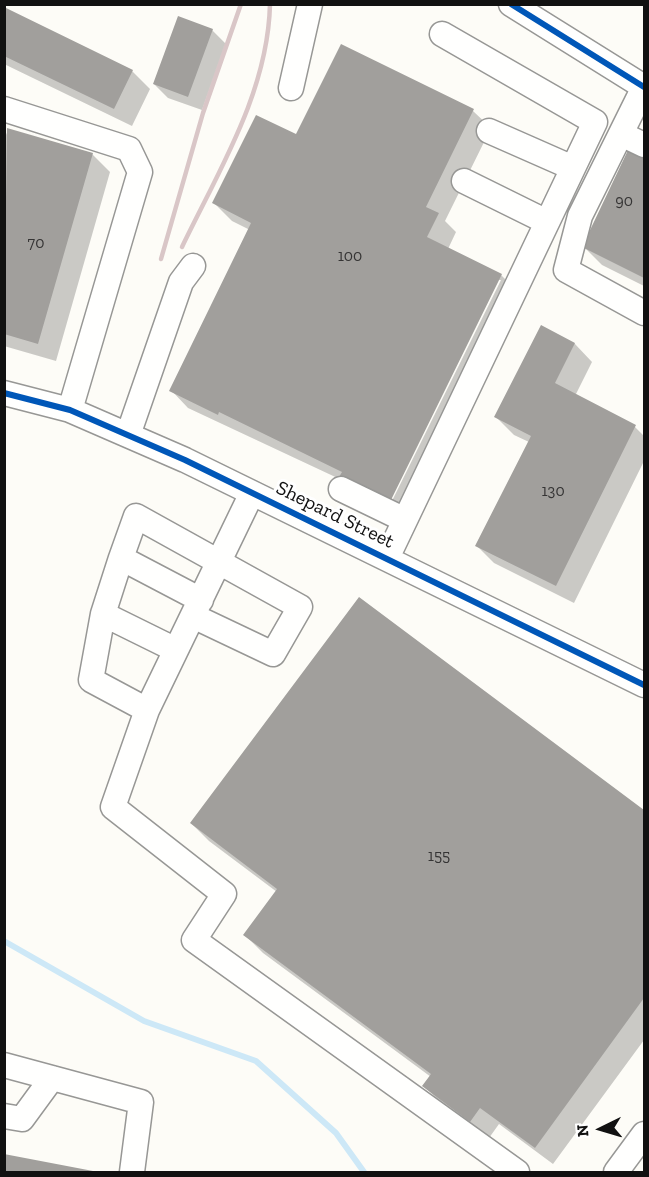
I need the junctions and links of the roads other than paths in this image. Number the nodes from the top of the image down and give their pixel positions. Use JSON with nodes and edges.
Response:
{"nodes":[{"id":1,"x":310,"y":4,"type":"edge"},
{"id":2,"x":511,"y":4,"type":"edge"},
{"id":3,"x":442,"y":34,"type":"dead end"},
{"id":4,"x":645,"y":87,"type":"edge"},
{"id":5,"x":291,"y":88,"type":"dead end"},
{"id":6,"x":4,"y":109,"type":"edge"},
{"id":7,"x":489,"y":131,"type":"dead end"},
{"id":8,"x":621,"y":134,"type":"junction"},
{"id":9,"x":645,"y":145,"type":"edge"},
{"id":10,"x":573,"y":168,"type":"junction"},
{"id":11,"x":464,"y":181,"type":"dead end"},
{"id":12,"x":547,"y":222,"type":"junction"},
{"id":13,"x":193,"y":266,"type":"dead end"},
{"id":14,"x":645,"y":314,"type":"edge"},
{"id":15,"x":4,"y":393,"type":"edge"},
{"id":16,"x":70,"y":410,"type":"junction"},
{"id":17,"x":128,"y":435,"type":"junction"},
{"id":18,"x":341,"y":489,"type":"dead end"},
{"id":19,"x":252,"y":493,"type":"junction"},
{"id":20,"x":405,"y":520,"type":"junction"},
{"id":21,"x":121,"y":558,"type":"junction"},
{"id":22,"x":387,"y":558,"type":"junction"},
{"id":23,"x":220,"y":561,"type":"junction"},
{"id":24,"x":197,"y":608,"type":"junction"},
{"id":25,"x":103,"y":614,"type":"junction"},
{"id":26,"x":176,"y":650,"type":"junction"},
{"id":27,"x":645,"y":685,"type":"edge"},
{"id":28,"x":147,"y":710,"type":"junction"},
{"id":29,"x":4,"y":1065,"type":"edge"},
{"id":30,"x":52,"y":1078,"type":"junction"},
{"id":31,"x":4,"y":1116,"type":"edge"},
{"id":32,"x":645,"y":1134,"type":"edge"},
{"id":33,"x":132,"y":1173,"type":"edge"},
{"id":34,"x":516,"y":1173,"type":"edge"},
{"id":35,"x":616,"y":1173,"type":"edge"}],
"edges":[{"from":1,"to":5,"type":"street"},
{"from":2,"to":4,"type":"street"},
{"from":3,"to":10,"type":"street"},
{"from":4,"to":8,"type":"street"},
{"from":6,"to":16,"type":"street"},
{"from":7,"to":10,"type":"street"},
{"from":8,"to":9,"type":"street"},
{"from":8,"to":14,"type":"street"},
{"from":10,"to":12,"type":"street"},
{"from":11,"to":12,"type":"street"},
{"from":12,"to":20,"type":"street"},
{"from":13,"to":17,"type":"street"},
{"from":15,"to":16,"type":"street","name":"Shepard Street"},
{"from":16,"to":17,"type":"street","name":"Shepard Street"},
{"from":17,"to":19,"type":"street","name":"Shepard Street"},
{"from":18,"to":20,"type":"street"},
{"from":19,"to":22,"type":"street","name":"Shepard Street"},
{"from":19,"to":23,"type":"street"},
{"from":20,"to":22,"type":"street"},
{"from":21,"to":23,"type":"street"},
{"from":21,"to":24,"type":"street"},
{"from":21,"to":25,"type":"street"},
{"from":22,"to":27,"type":"street","name":"Shepard Street"},
{"from":23,"to":24,"type":"street"},
{"from":23,"to":24,"type":"street"},
{"from":24,"to":26,"type":"street"},
{"from":25,"to":26,"type":"street"},
{"from":25,"to":28,"type":"street"},
{"from":26,"to":28,"type":"street"},
{"from":28,"to":34,"type":"street"},
{"from":29,"to":30,"type":"street"},
{"from":30,"to":31,"type":"street"},
{"from":30,"to":33,"type":"street"},
{"from":32,"to":35,"type":"street"}]}
